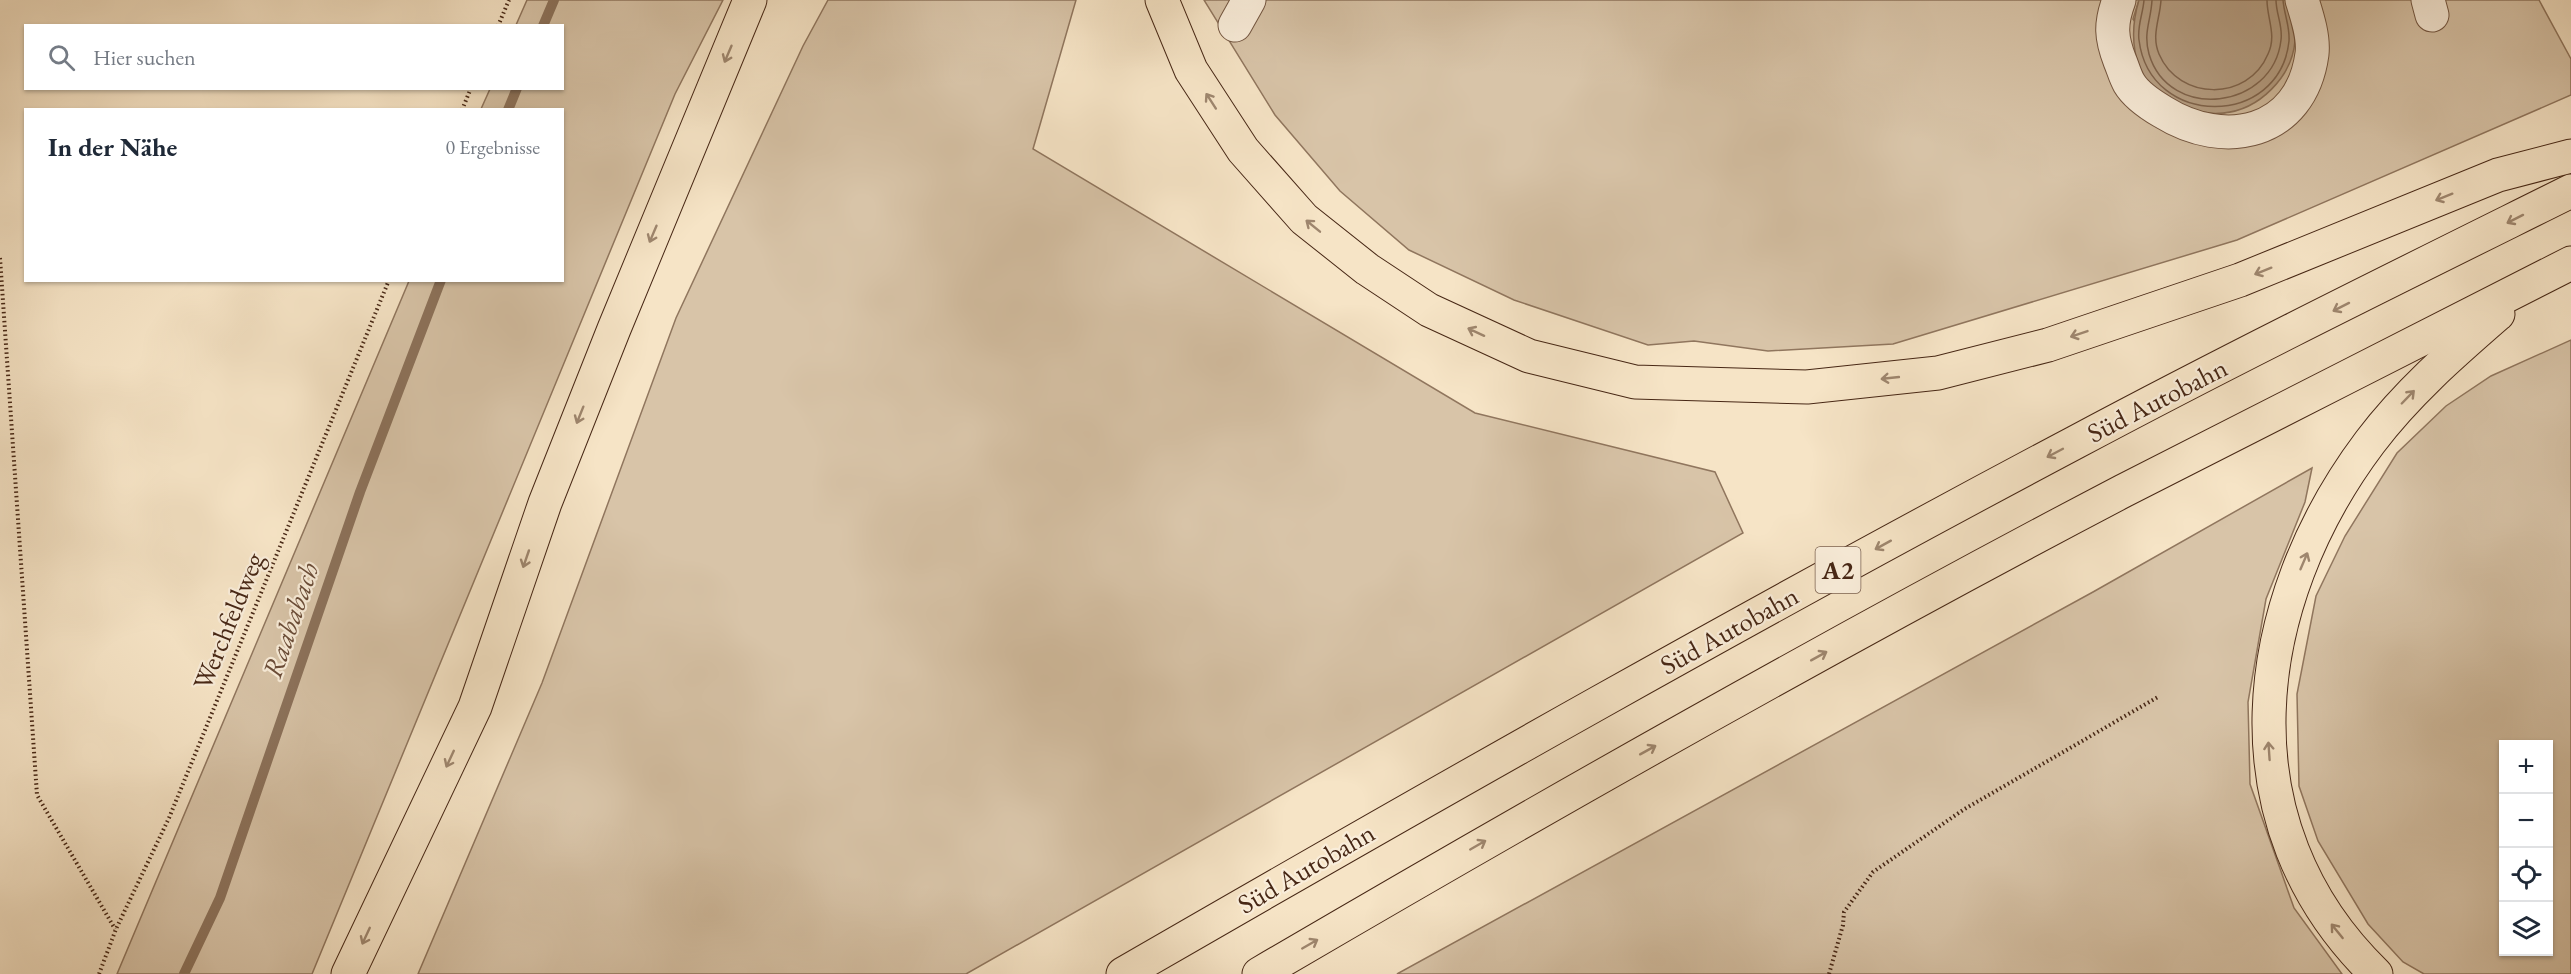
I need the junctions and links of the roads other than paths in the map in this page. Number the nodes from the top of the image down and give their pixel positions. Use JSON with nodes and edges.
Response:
{"nodes":[{"id":1,"x":750,"y":0,"type":"edge"},
{"id":2,"x":1162,"y":0,"type":"edge"},
{"id":3,"x":2119,"y":0,"type":"edge"},
{"id":4,"x":2302,"y":0,"type":"edge"},
{"id":5,"x":2559,"y":158,"type":"edge"},
{"id":6,"x":2569,"y":192,"type":"edge"},
{"id":7,"x":2571,"y":263,"type":"edge"},
{"id":8,"x":2539,"y":280,"type":"junction"},
{"id":9,"x":348,"y":974,"type":"edge"},
{"id":10,"x":1122,"y":974,"type":"edge"},
{"id":11,"x":1259,"y":974,"type":"edge"},
{"id":12,"x":2376,"y":974,"type":"edge"}],
"edges":[{"from":1,"to":9,"type":"highway","one_way":true},
{"from":5,"to":2,"type":"highway","one_way":true},
{"from":3,"to":4,"type":"lane"},
{"from":6,"to":10,"type":"highway","name":"Süd Autobahn","number":"A2","one_way":true},
{"from":7,"to":8,"type":"highway","number":"A2"},
{"from":11,"to":8,"type":"highway","number":"A2","one_way":true},
{"from":12,"to":8,"type":"highway","one_way":true}]}
